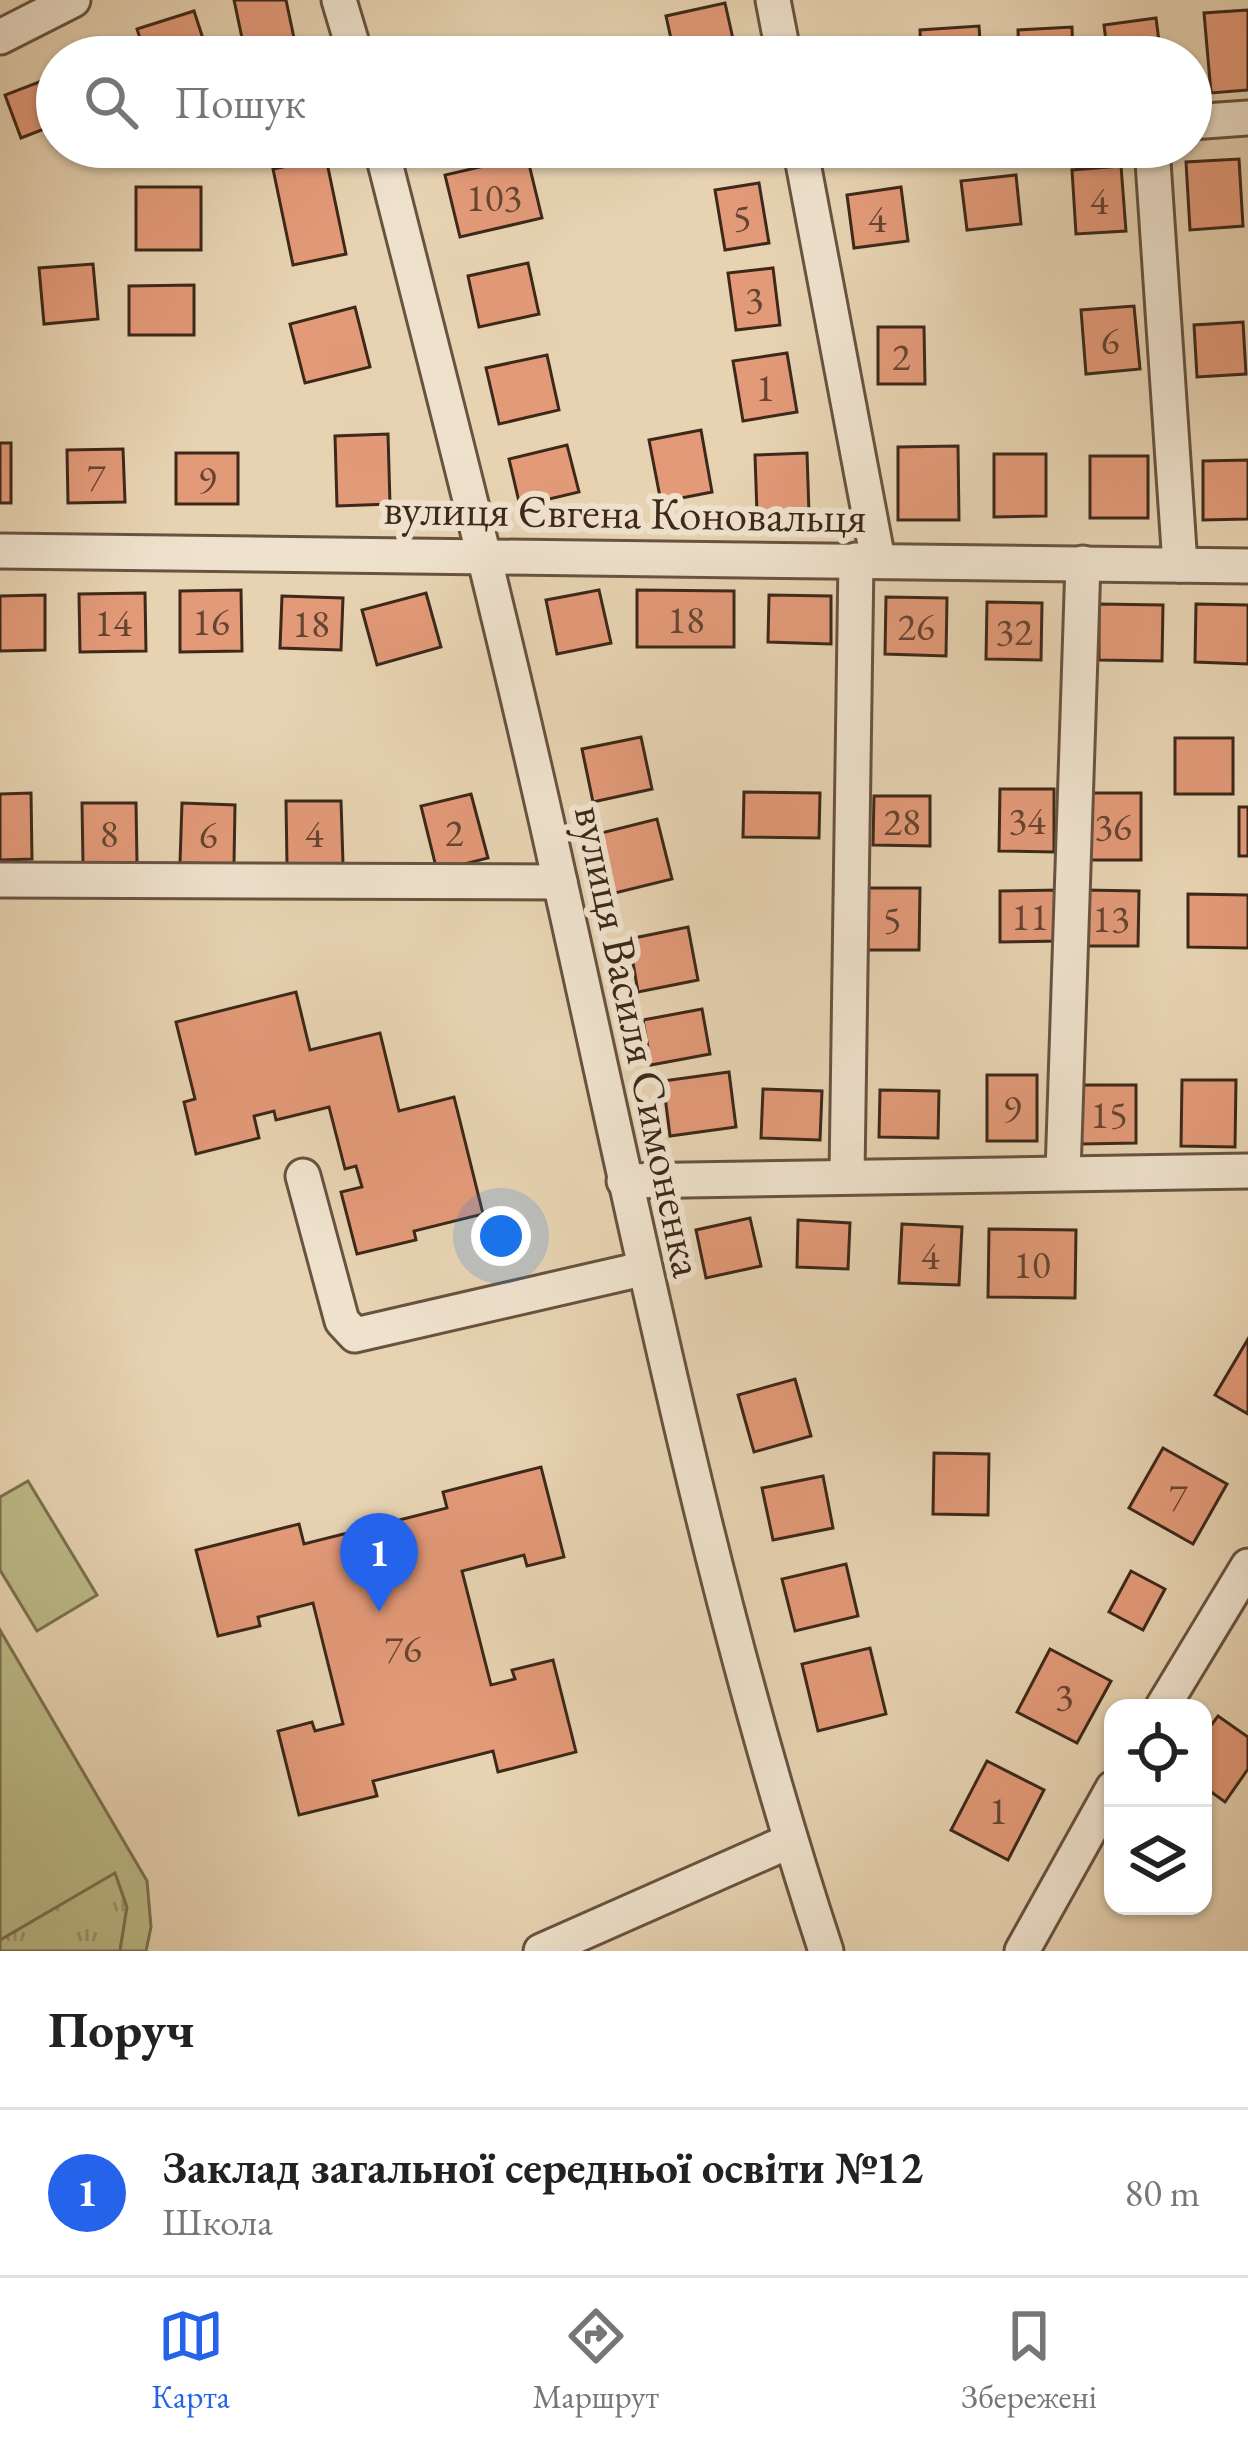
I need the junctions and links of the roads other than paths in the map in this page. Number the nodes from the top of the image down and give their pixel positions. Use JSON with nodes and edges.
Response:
{"nodes":[{"id":1,"x":73,"y":0,"type":"edge"},
{"id":2,"x":339,"y":0,"type":"edge"},
{"id":3,"x":773,"y":0,"type":"edge"},
{"id":4,"x":350,"y":36,"type":"edge"},
{"id":5,"x":780,"y":36,"type":"edge"},
{"id":6,"x":0,"y":37,"type":"edge"},
{"id":7,"x":1248,"y":118,"type":"edge"},
{"id":8,"x":1212,"y":121,"type":"edge"},
{"id":9,"x":386,"y":168,"type":"edge"},
{"id":10,"x":806,"y":168,"type":"edge"},
{"id":11,"x":1153,"y":168,"type":"edge"},
{"id":12,"x":0,"y":551,"type":"edge"},
{"id":13,"x":484,"y":555,"type":"junction"},
{"id":14,"x":867,"y":560,"type":"junction"},
{"id":15,"x":1083,"y":563,"type":"junction"},
{"id":16,"x":1180,"y":565,"type":"junction"},
{"id":17,"x":1248,"y":566,"type":"edge"},
{"id":18,"x":0,"y":880,"type":"edge"},
{"id":19,"x":560,"y":882,"type":"junction"},
{"id":20,"x":1248,"y":1171,"type":"edge"},
{"id":21,"x":1063,"y":1173,"type":"junction"},
{"id":22,"x":847,"y":1175,"type":"junction"},
{"id":23,"x":303,"y":1176,"type":"dead end"},
{"id":24,"x":624,"y":1181,"type":"junction"},
{"id":25,"x":642,"y":1269,"type":"junction"},
{"id":26,"x":1248,"y":1566,"type":"edge"},
{"id":27,"x":1167,"y":1699,"type":"edge"},
{"id":28,"x":1104,"y":1803,"type":"edge"},
{"id":29,"x":790,"y":1841,"type":"junction"},
{"id":30,"x":541,"y":1951,"type":"edge"},
{"id":31,"x":826,"y":1951,"type":"edge"},
{"id":32,"x":1022,"y":1951,"type":"edge"}],
"edges":[{"from":1,"to":6,"type":"street"},
{"from":2,"to":4,"type":"street"},
{"from":3,"to":5,"type":"street"},
{"from":7,"to":8,"type":"street"},
{"from":9,"to":13,"type":"street","name":"вулиця Василя Симоненка"},
{"from":10,"to":14,"type":"street"},
{"from":11,"to":16,"type":"street"},
{"from":12,"to":13,"type":"street","name":"вулиця Євгена Коновальця"},
{"from":13,"to":14,"type":"street","name":"вулиця Євгена Коновальця"},
{"from":13,"to":19,"type":"street","name":"вулиця Василя Симоненка"},
{"from":14,"to":15,"type":"street","name":"вулиця Євгена Коновальця"},
{"from":14,"to":22,"type":"street"},
{"from":15,"to":16,"type":"street","name":"вулиця Євгена Коновальця"},
{"from":15,"to":21,"type":"street"},
{"from":16,"to":17,"type":"street","name":"вулиця Євгена Коновальця"},
{"from":18,"to":19,"type":"street"},
{"from":19,"to":24,"type":"street","name":"вулиця Василя Симоненка"},
{"from":20,"to":21,"type":"street"},
{"from":21,"to":22,"type":"street"},
{"from":22,"to":24,"type":"street"},
{"from":23,"to":25,"type":"street"},
{"from":24,"to":25,"type":"street","name":"вулиця Василя Симоненка"},
{"from":25,"to":29,"type":"street","name":"вулиця Василя Симоненка"},
{"from":26,"to":27,"type":"street"},
{"from":28,"to":32,"type":"street"},
{"from":29,"to":30,"type":"street"},
{"from":29,"to":31,"type":"street","name":"вулиця Василя Симоненка"}]}
